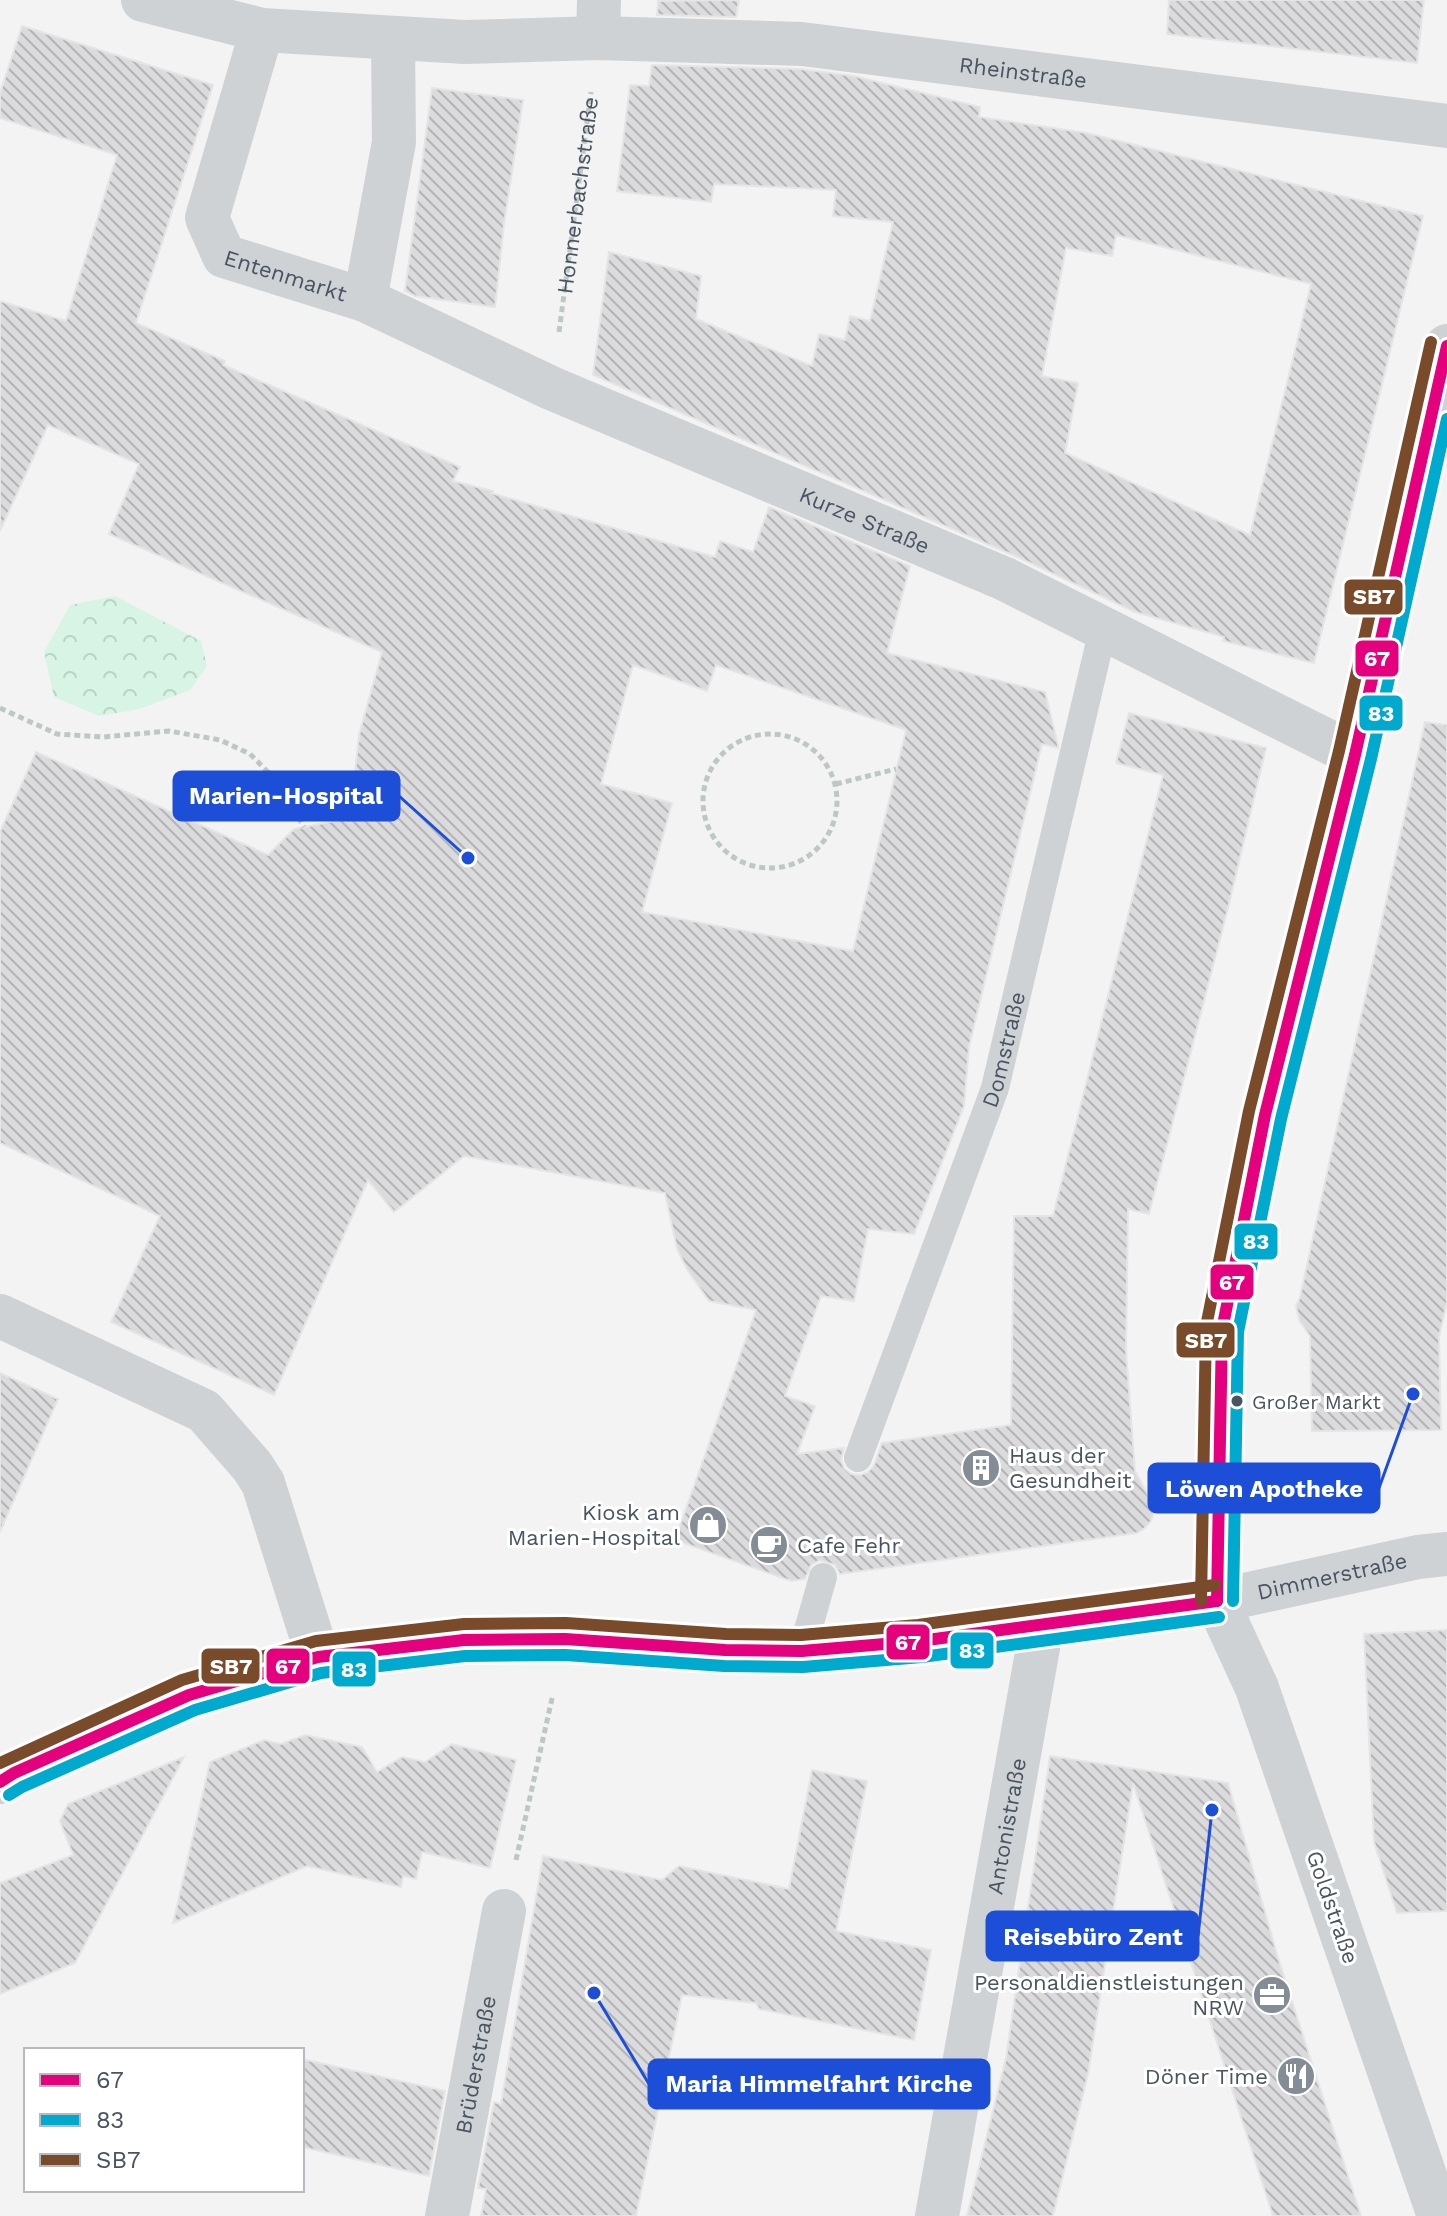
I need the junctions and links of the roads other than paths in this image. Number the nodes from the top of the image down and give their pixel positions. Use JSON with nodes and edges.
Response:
{"nodes":[{"id":1,"x":143,"y":0,"type":"edge"},
{"id":2,"x":599,"y":19,"type":"edge"},
{"id":3,"x":262,"y":30,"type":"junction"},
{"id":4,"x":393,"y":38,"type":"junction"},
{"id":5,"x":1447,"y":126,"type":"edge"},
{"id":6,"x":365,"y":300,"type":"junction"},
{"id":7,"x":1447,"y":346,"type":"edge"},
{"id":8,"x":1103,"y":629,"type":"junction"},
{"id":9,"x":1355,"y":755,"type":"junction"},
{"id":10,"x":0,"y":1316,"type":"edge"},
{"id":11,"x":858,"y":1458,"type":"dead end"},
{"id":12,"x":1447,"y":1554,"type":"edge"},
{"id":13,"x":823,"y":1577,"type":"dead end"},
{"id":14,"x":1217,"y":1601,"type":"junction"},
{"id":15,"x":1042,"y":1625,"type":"junction"},
{"id":16,"x":802,"y":1651,"type":"junction"},
{"id":17,"x":318,"y":1657,"type":"junction"},
{"id":18,"x":0,"y":1782,"type":"edge"},
{"id":19,"x":504,"y":1911,"type":"road end"},
{"id":20,"x":447,"y":2216,"type":"edge"},
{"id":21,"x":937,"y":2216,"type":"edge"},
{"id":22,"x":1439,"y":2216,"type":"edge"}],
"edges":[{"from":1,"to":3,"type":"street"},
{"from":2,"to":4,"type":"street"},
{"from":2,"to":5,"type":"street","name":"Rheinstraße"},
{"from":3,"to":4,"type":"street"},
{"from":3,"to":6,"type":"street","name":"Entenmarkt"},
{"from":4,"to":6,"type":"street","name":"Entenmarkt"},
{"from":6,"to":8,"type":"street","name":"Kurze Straße"},
{"from":7,"to":9,"type":"street"},
{"from":8,"to":9,"type":"street","name":"Kurze Straße"},
{"from":8,"to":11,"type":"lane","name":"Domstraße"},
{"from":9,"to":14,"type":"street"},
{"from":10,"to":17,"type":"street"},
{"from":12,"to":14,"type":"street","name":"Dimmerstraße"},
{"from":13,"to":16,"type":"lane"},
{"from":14,"to":15,"type":"street","name":"Dimmerstraße"},
{"from":14,"to":22,"type":"street","name":"Goldstraße"},
{"from":15,"to":16,"type":"street","name":"Dimmerstraße"},
{"from":15,"to":21,"type":"street","name":"Antonistraße"},
{"from":16,"to":17,"type":"street","name":"Dimmerstraße"},
{"from":17,"to":18,"type":"street","name":"Dimmerstraße"},
{"from":19,"to":20,"type":"street","name":"Brüderstraße"}]}
